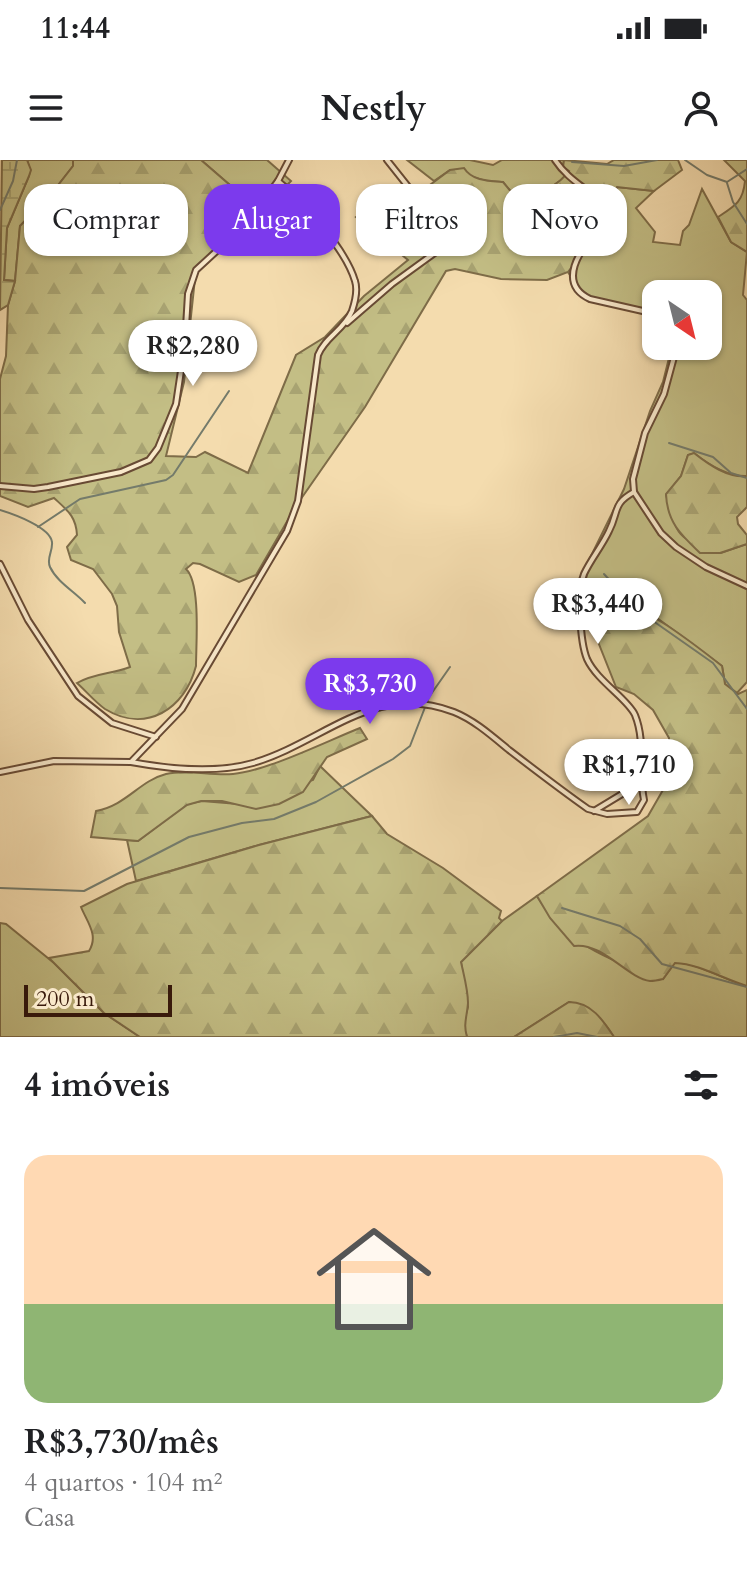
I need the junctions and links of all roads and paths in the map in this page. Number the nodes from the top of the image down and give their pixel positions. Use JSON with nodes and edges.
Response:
{"nodes":[{"id":1,"x":287,"y":160,"type":"edge"},
{"id":2,"x":387,"y":160,"type":"edge"},
{"id":3,"x":555,"y":160,"type":"edge"},
{"id":4,"x":278,"y":181,"type":"junction"},
{"id":5,"x":642,"y":311,"type":"edge"},
{"id":6,"x":346,"y":325,"type":"junction"},
{"id":7,"x":673,"y":360,"type":"edge"},
{"id":8,"x":0,"y":486,"type":"edge"},
{"id":9,"x":634,"y":492,"type":"junction"},
{"id":10,"x":0,"y":564,"type":"edge"},
{"id":11,"x":747,"y":586,"type":"edge"},
{"id":12,"x":156,"y":737,"type":"junction"},
{"id":13,"x":131,"y":762,"type":"junction"},
{"id":14,"x":0,"y":772,"type":"edge"},
{"id":15,"x":640,"y":772,"type":"junction"},
{"id":16,"x":594,"y":812,"type":"junction"}],
"edges":[{"from":1,"to":4,"type":"street"},
{"from":2,"to":6,"type":"street"},
{"from":3,"to":5,"type":"street"},
{"from":4,"to":6,"type":"street"},
{"from":4,"to":8,"type":"street"},
{"from":6,"to":12,"type":"street"},
{"from":7,"to":9,"type":"street"},
{"from":9,"to":11,"type":"street"},
{"from":9,"to":15,"type":"street"},
{"from":10,"to":12,"type":"street"},
{"from":12,"to":13,"type":"street"},
{"from":13,"to":14,"type":"street"},
{"from":13,"to":16,"type":"street"},
{"from":15,"to":16,"type":"street"},
{"from":15,"to":16,"type":"street"}]}
